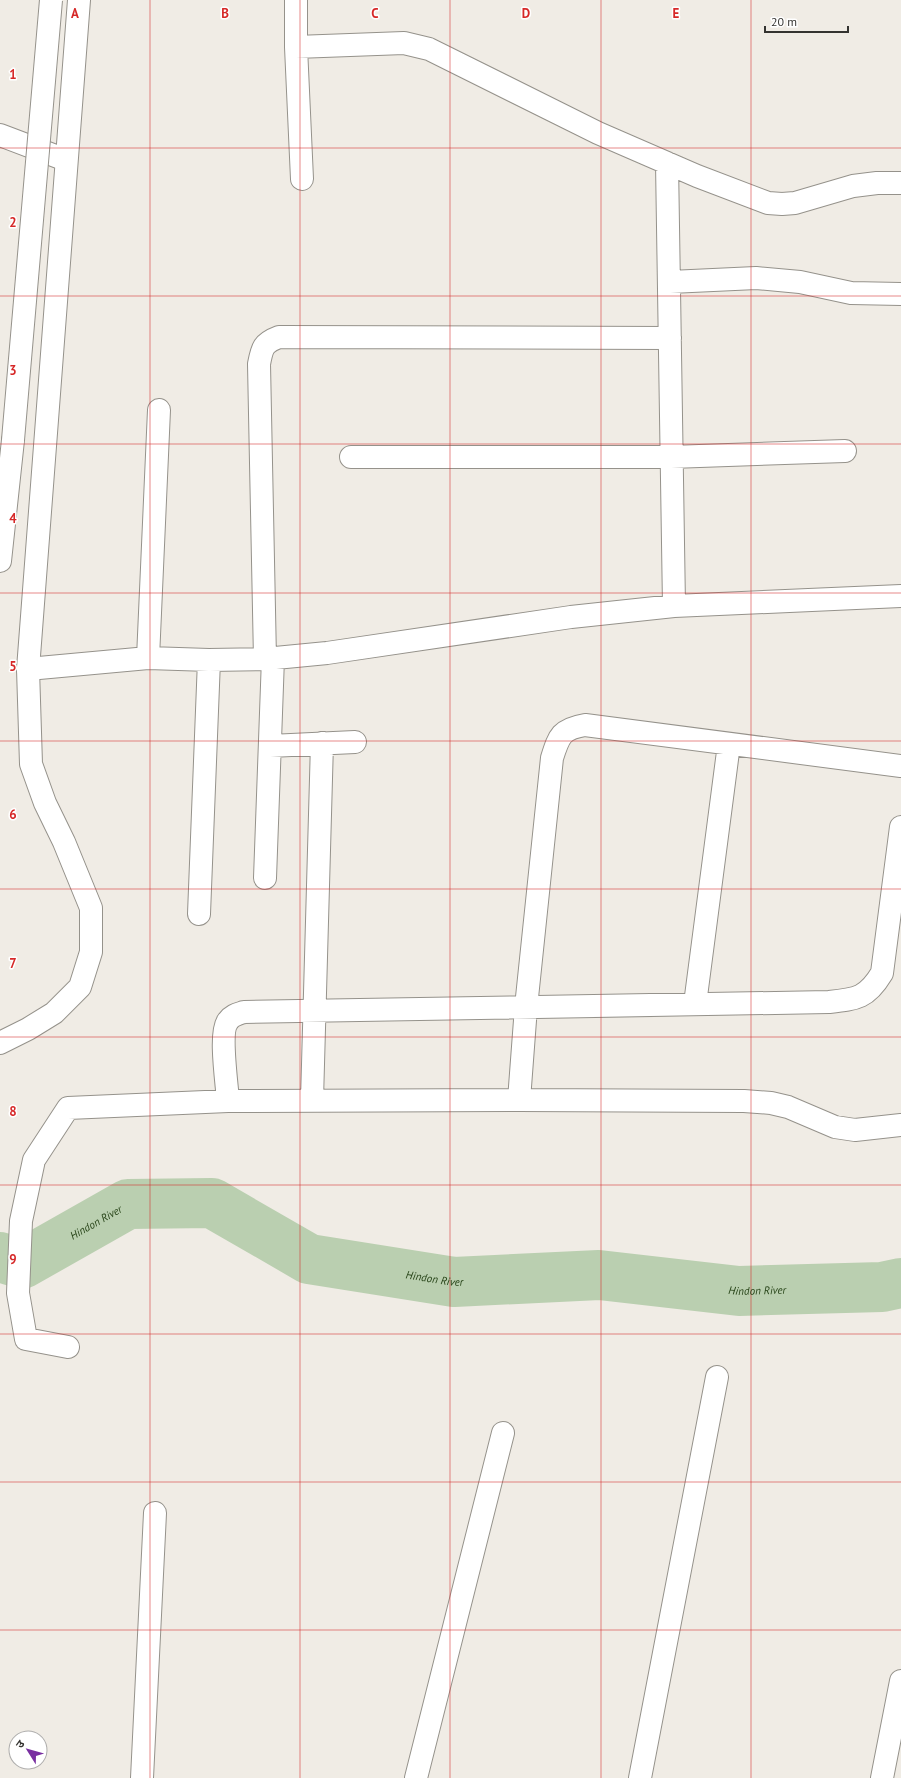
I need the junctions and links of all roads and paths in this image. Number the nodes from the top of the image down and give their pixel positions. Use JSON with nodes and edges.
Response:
{"nodes":[{"id":1,"x":51,"y":0,"type":"edge"},
{"id":2,"x":79,"y":0,"type":"edge"},
{"id":3,"x":296,"y":0,"type":"edge"},
{"id":4,"x":296,"y":46,"type":"junction"},
{"id":5,"x":0,"y":135,"type":"edge"},
{"id":6,"x":66,"y":160,"type":"junction"},
{"id":7,"x":667,"y":163,"type":"junction"},
{"id":8,"x":302,"y":179,"type":"dead end"},
{"id":9,"x":901,"y":183,"type":"edge"},
{"id":10,"x":670,"y":282,"type":"junction"},
{"id":11,"x":901,"y":294,"type":"edge"},
{"id":12,"x":670,"y":338,"type":"junction"},
{"id":13,"x":159,"y":410,"type":"dead end"},
{"id":14,"x":845,"y":451,"type":"dead end"},
{"id":15,"x":351,"y":457,"type":"dead end"},
{"id":16,"x":671,"y":457,"type":"junction"},
{"id":17,"x":0,"y":560,"type":"edge"},
{"id":18,"x":901,"y":596,"type":"edge"},
{"id":19,"x":674,"y":606,"type":"junction"},
{"id":20,"x":148,"y":658,"type":"junction"},
{"id":21,"x":269,"y":658,"type":"junction"},
{"id":22,"x":209,"y":660,"type":"junction"},
{"id":23,"x":28,"y":669,"type":"junction"},
{"id":24,"x":355,"y":742,"type":"dead end"},
{"id":25,"x":322,"y":743,"type":"junction"},
{"id":26,"x":729,"y":744,"type":"junction"},
{"id":27,"x":270,"y":746,"type":"junction"},
{"id":28,"x":901,"y":766,"type":"edge"},
{"id":29,"x":901,"y":827,"type":"edge"},
{"id":30,"x":265,"y":878,"type":"dead end"},
{"id":31,"x":199,"y":914,"type":"dead end"},
{"id":32,"x":695,"y":1004,"type":"junction"},
{"id":33,"x":526,"y":1007,"type":"junction"},
{"id":34,"x":314,"y":1011,"type":"junction"},
{"id":35,"x":0,"y":1043,"type":"edge"},
{"id":36,"x":312,"y":1100,"type":"junction"},
{"id":37,"x":519,"y":1100,"type":"junction"},
{"id":38,"x":228,"y":1101,"type":"junction"},
{"id":39,"x":901,"y":1125,"type":"edge"},
{"id":40,"x":68,"y":1347,"type":"dead end"},
{"id":41,"x":717,"y":1377,"type":"dead end"},
{"id":42,"x":503,"y":1433,"type":"dead end"},
{"id":43,"x":155,"y":1513,"type":"dead end"},
{"id":44,"x":901,"y":1681,"type":"edge"},
{"id":45,"x":142,"y":1778,"type":"edge"},
{"id":46,"x":416,"y":1778,"type":"edge"},
{"id":47,"x":640,"y":1778,"type":"edge"},
{"id":48,"x":882,"y":1778,"type":"edge"}],
"edges":[{"from":1,"to":17,"type":"main road","bridge":true},
{"from":2,"to":6,"type":"main road"},
{"from":3,"to":4,"type":"main road"},
{"from":4,"to":7,"type":"main road"},
{"from":4,"to":8,"type":"main road"},
{"from":5,"to":6,"type":"main road"},
{"from":6,"to":23,"type":"main road"},
{"from":7,"to":9,"type":"main road"},
{"from":7,"to":10,"type":"main road"},
{"from":10,"to":11,"type":"main road"},
{"from":10,"to":12,"type":"main road"},
{"from":12,"to":16,"type":"main road"},
{"from":12,"to":21,"type":"main road"},
{"from":13,"to":20,"type":"main road"},
{"from":14,"to":16,"type":"main road"},
{"from":15,"to":16,"type":"main road"},
{"from":16,"to":19,"type":"main road"},
{"from":18,"to":19,"type":"main road"},
{"from":19,"to":21,"type":"main road"},
{"from":20,"to":22,"type":"main road"},
{"from":20,"to":23,"type":"main road"},
{"from":21,"to":22,"type":"main road"},
{"from":21,"to":27,"type":"main road"},
{"from":22,"to":31,"type":"main road"},
{"from":23,"to":35,"type":"main road"},
{"from":24,"to":25,"type":"main road"},
{"from":25,"to":27,"type":"main road"},
{"from":25,"to":34,"type":"main road"},
{"from":26,"to":28,"type":"main road"},
{"from":26,"to":32,"type":"main road"},
{"from":26,"to":33,"type":"main road"},
{"from":27,"to":30,"type":"main road"},
{"from":29,"to":32,"type":"main road"},
{"from":32,"to":33,"type":"main road"},
{"from":33,"to":34,"type":"main road"},
{"from":33,"to":37,"type":"main road"},
{"from":34,"to":36,"type":"main road"},
{"from":34,"to":38,"type":"main road"},
{"from":36,"to":37,"type":"main road"},
{"from":36,"to":38,"type":"main road"},
{"from":37,"to":39,"type":"main road"},
{"from":38,"to":40,"type":"main road"},
{"from":41,"to":47,"type":"main road"},
{"from":42,"to":46,"type":"main road"},
{"from":43,"to":45,"type":"main road"},
{"from":44,"to":48,"type":"main road"}]}
